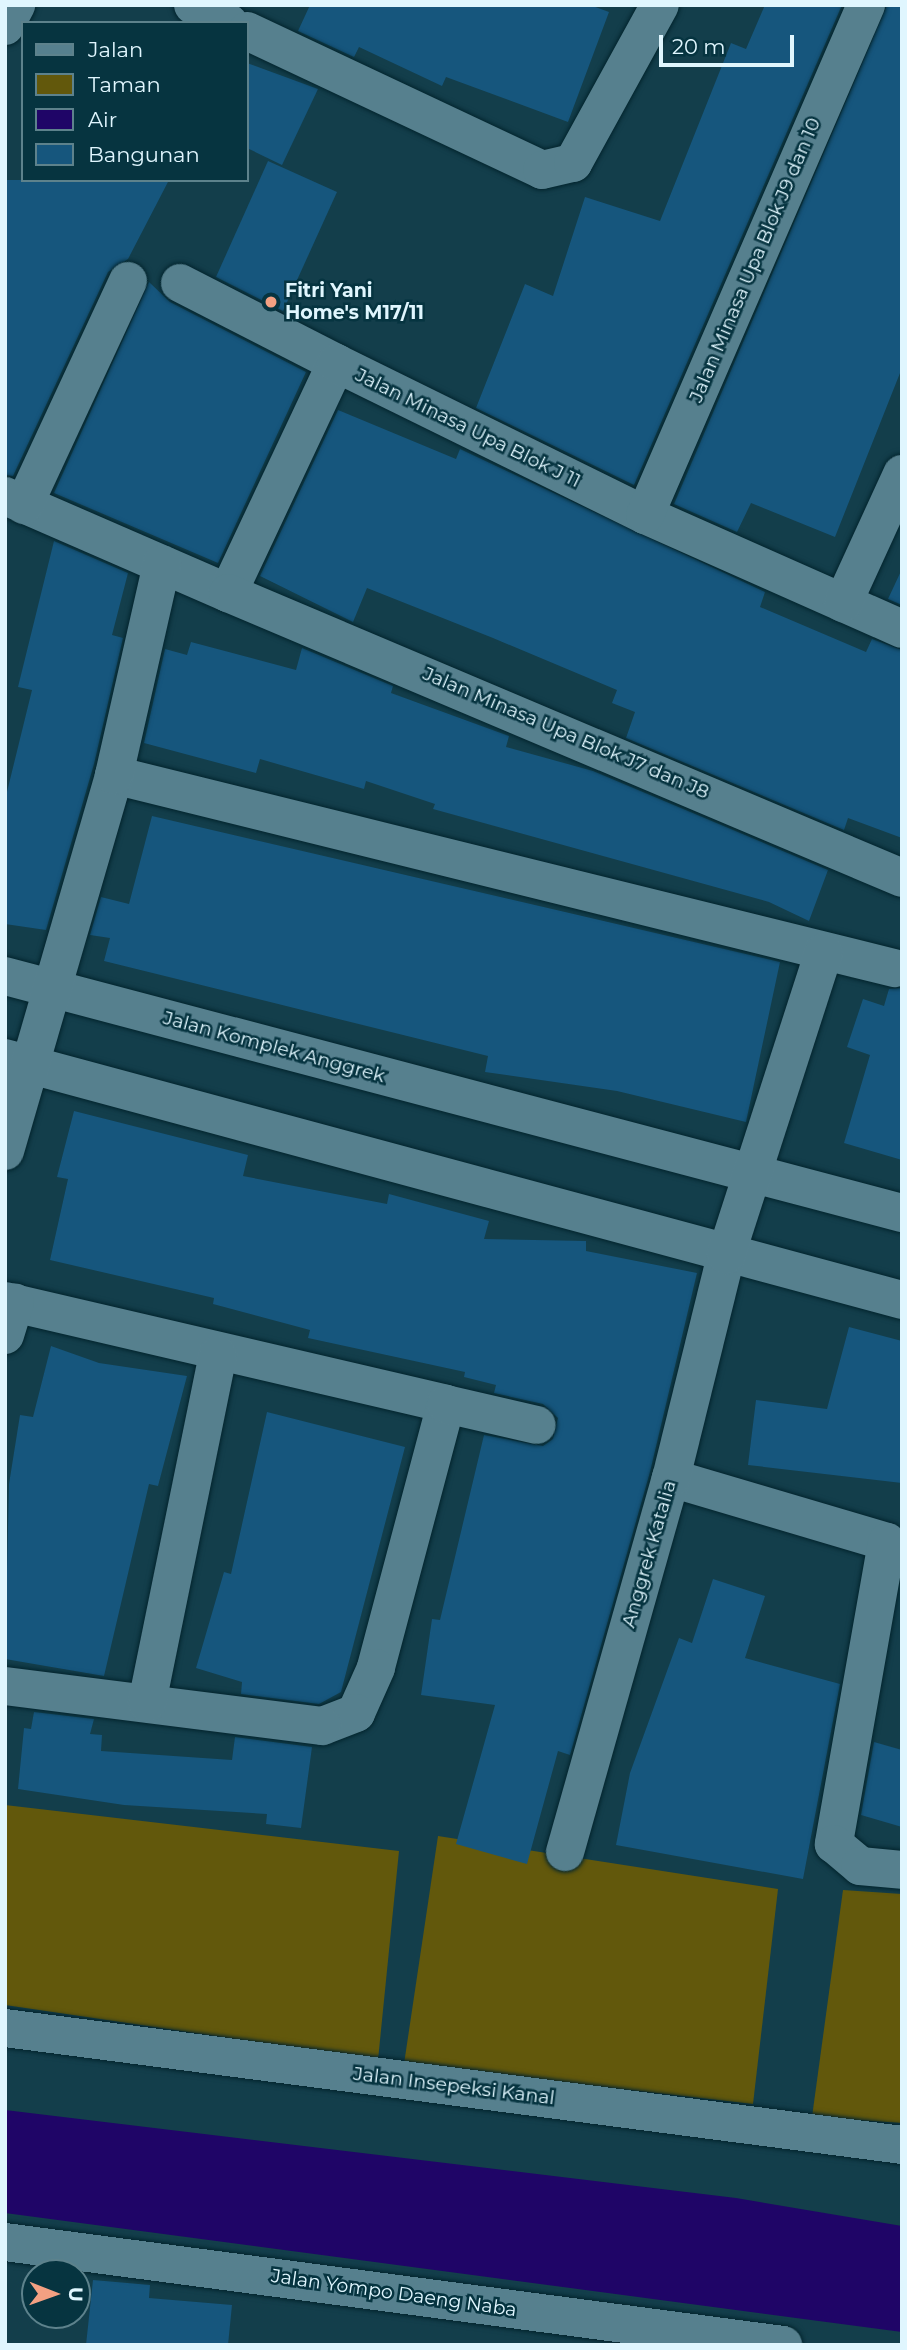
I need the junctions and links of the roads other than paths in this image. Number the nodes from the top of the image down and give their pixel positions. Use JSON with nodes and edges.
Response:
{"nodes":[{"id":1,"x":16,"y":5,"type":"edge"},
{"id":2,"x":193,"y":5,"type":"edge"},
{"id":3,"x":660,"y":5,"type":"edge"},
{"id":4,"x":866,"y":5,"type":"edge"},
{"id":5,"x":225,"y":21,"type":"edge"},
{"id":6,"x":5,"y":26,"type":"edge"},
{"id":7,"x":248,"y":32,"type":"edge"},
{"id":8,"x":128,"y":281,"type":"dead end"},
{"id":9,"x":180,"y":283,"type":"dead end"},
{"id":10,"x":336,"y":363,"type":"junction"},
{"id":11,"x":902,"y":474,"type":"edge"},
{"id":12,"x":14,"y":500,"type":"edge"},
{"id":13,"x":645,"y":515,"type":"junction"},
{"id":14,"x":162,"y":564,"type":"junction"},
{"id":15,"x":228,"y":593,"type":"junction"},
{"id":16,"x":843,"y":603,"type":"junction"},
{"id":17,"x":902,"y":629,"type":"edge"},
{"id":18,"x":114,"y":775,"type":"junction"},
{"id":19,"x":902,"y":878,"type":"edge"},
{"id":20,"x":824,"y":952,"type":"junction"},
{"id":21,"x":894,"y":968,"type":"dead end"},
{"id":22,"x":5,"y":976,"type":"edge"},
{"id":23,"x":55,"y":989,"type":"junction"},
{"id":24,"x":19,"y":1062,"type":"edge"},
{"id":25,"x":5,"y":1151,"type":"edge"},
{"id":26,"x":753,"y":1174,"type":"junction"},
{"id":27,"x":902,"y":1213,"type":"edge"},
{"id":28,"x":726,"y":1255,"type":"junction"},
{"id":29,"x":902,"y":1300,"type":"edge"},
{"id":30,"x":8,"y":1313,"type":"edge"},
{"id":31,"x":218,"y":1354,"type":"junction"},
{"id":32,"x":446,"y":1404,"type":"junction"},
{"id":33,"x":537,"y":1425,"type":"dead end"},
{"id":34,"x":671,"y":1478,"type":"junction"},
{"id":35,"x":895,"y":1544,"type":"edge"},
{"id":36,"x":5,"y":1686,"type":"edge"},
{"id":37,"x":147,"y":1703,"type":"junction"},
{"id":38,"x":565,"y":1852,"type":"dead end"},
{"id":39,"x":902,"y":1870,"type":"edge"},
{"id":40,"x":5,"y":2028,"type":"edge"},
{"id":41,"x":902,"y":2145,"type":"edge"},
{"id":42,"x":5,"y":2242,"type":"edge"},
{"id":43,"x":783,"y":2345,"type":"edge"}],
"edges":[{"from":1,"to":6,"type":"street"},
{"from":2,"to":5,"type":"street"},
{"from":3,"to":7,"type":"street"},
{"from":4,"to":13,"type":"street","name":"Jalan Minasa Upa Blok J9 dan 10"},
{"from":8,"to":12,"type":"street"},
{"from":9,"to":10,"type":"street"},
{"from":10,"to":13,"type":"street","name":"Jalan Minasa Upa Blok J 11"},
{"from":10,"to":15,"type":"street","name":"Jalan Minasa Upa Blok J 11"},
{"from":11,"to":16,"type":"street"},
{"from":12,"to":14,"type":"street"},
{"from":13,"to":16,"type":"street","name":"Jalan Minasa Upa Blok J 11"},
{"from":14,"to":15,"type":"street"},
{"from":14,"to":18,"type":"street"},
{"from":15,"to":19,"type":"street","name":"Jalan Minasa Upa Blok J7 dan J8"},
{"from":16,"to":17,"type":"street","name":"Jalan Minasa Upa Blok J 11"},
{"from":18,"to":20,"type":"street"},
{"from":18,"to":23,"type":"street"},
{"from":20,"to":21,"type":"street"},
{"from":20,"to":26,"type":"street","name":"Anggrek Katalia"},
{"from":22,"to":23,"type":"street","name":"Jalan Komplek Anggrek"},
{"from":23,"to":24,"type":"street"},
{"from":23,"to":26,"type":"street","name":"Jalan Komplek Anggrek"},
{"from":24,"to":25,"type":"street"},
{"from":24,"to":28,"type":"street"},
{"from":26,"to":27,"type":"street","name":"Jalan Komplek Anggrek"},
{"from":26,"to":28,"type":"street","name":"Anggrek Katalia"},
{"from":28,"to":29,"type":"street"},
{"from":28,"to":34,"type":"street","name":"Anggrek Katalia"},
{"from":30,"to":31,"type":"street"},
{"from":31,"to":32,"type":"street"},
{"from":31,"to":37,"type":"street"},
{"from":32,"to":33,"type":"street"},
{"from":32,"to":37,"type":"street"},
{"from":34,"to":35,"type":"street"},
{"from":34,"to":38,"type":"street","name":"Anggrek Katalia"},
{"from":35,"to":39,"type":"street"},
{"from":36,"to":37,"type":"street"},
{"from":40,"to":41,"type":"street","name":"Jalan Insepeksi Kanal"},
{"from":42,"to":43,"type":"street","name":"Jalan Yompo Daeng Naba"}]}
